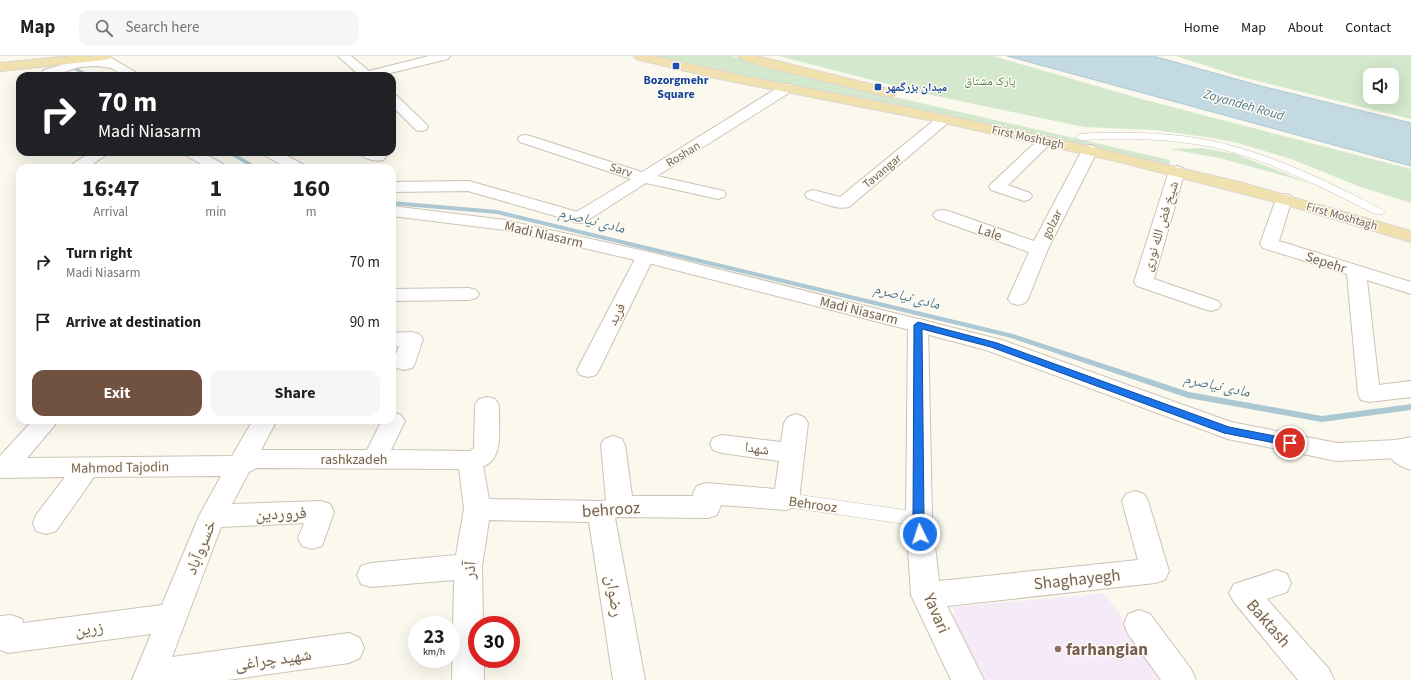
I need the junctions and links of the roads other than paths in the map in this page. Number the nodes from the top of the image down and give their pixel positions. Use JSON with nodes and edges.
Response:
{"nodes":[{"id":1,"x":82,"y":56,"type":"edge"},
{"id":2,"x":100,"y":56,"type":"edge"},
{"id":3,"x":344,"y":56,"type":"edge"},
{"id":4,"x":444,"y":56,"type":"edge"},
{"id":5,"x":640,"y":56,"type":"edge"},
{"id":6,"x":744,"y":56,"type":"edge"},
{"id":7,"x":426,"y":58,"type":"edge"},
{"id":8,"x":109,"y":60,"type":"edge"},
{"id":9,"x":29,"y":64,"type":"junction"},
{"id":10,"x":1,"y":67,"type":"edge"},
{"id":11,"x":47,"y":72,"type":"edge"},
{"id":12,"x":54,"y":72,"type":"edge"},
{"id":13,"x":127,"y":72,"type":"edge"},
{"id":14,"x":362,"y":72,"type":"edge"},
{"id":15,"x":379,"y":72,"type":"edge"},
{"id":16,"x":787,"y":88,"type":"junction"},
{"id":17,"x":396,"y":103,"type":"edge"},
{"id":18,"x":944,"y":119,"type":"junction"},
{"id":19,"x":421,"y":127,"type":"dead end"},
{"id":20,"x":525,"y":139,"type":"dead end"},
{"id":21,"x":1045,"y":141,"type":"junction"},
{"id":22,"x":1085,"y":143,"type":"junction"},
{"id":23,"x":95,"y":156,"type":"edge"},
{"id":24,"x":197,"y":156,"type":"edge"},
{"id":25,"x":276,"y":156,"type":"edge"},
{"id":26,"x":83,"y":164,"type":"edge"},
{"id":27,"x":212,"y":164,"type":"edge"},
{"id":28,"x":291,"y":164,"type":"edge"},
{"id":29,"x":1177,"y":171,"type":"junction"},
{"id":30,"x":645,"y":178,"type":"junction"},
{"id":31,"x":1266,"y":180,"type":"dead end"},
{"id":32,"x":396,"y":187,"type":"edge"},
{"id":33,"x":1285,"y":190,"type":"junction"},
{"id":34,"x":1305,"y":190,"type":"dead end"},
{"id":35,"x":718,"y":194,"type":"dead end"},
{"id":36,"x":813,"y":195,"type":"dead end"},
{"id":37,"x":1024,"y":196,"type":"dead end"},
{"id":38,"x":396,"y":211,"type":"edge"},
{"id":39,"x":1386,"y":214,"type":"joint"},
{"id":40,"x":942,"y":216,"type":"dead end"},
{"id":41,"x":579,"y":218,"type":"junction"},
{"id":42,"x":552,"y":236,"type":"junction"},
{"id":43,"x":1411,"y":236,"type":"edge"},
{"id":44,"x":1039,"y":249,"type":"junction"},
{"id":45,"x":645,"y":257,"type":"junction"},
{"id":46,"x":1356,"y":271,"type":"junction"},
{"id":47,"x":1411,"y":288,"type":"edge"},
{"id":48,"x":469,"y":294,"type":"dead end"},
{"id":49,"x":396,"y":295,"type":"edge"},
{"id":50,"x":1018,"y":299,"type":"dead end"},
{"id":51,"x":1211,"y":304,"type":"dead end"},
{"id":52,"x":918,"y":325,"type":"junction"},
{"id":53,"x":396,"y":340,"type":"edge"},
{"id":54,"x":404,"y":363,"type":"dead end"},
{"id":55,"x":588,"y":370,"type":"dead end"},
{"id":56,"x":1411,"y":389,"type":"edge"},
{"id":57,"x":487,"y":405,"type":"dead end"},
{"id":58,"x":796,"y":423,"type":"dead end"},
{"id":59,"x":43,"y":424,"type":"edge"},
{"id":60,"x":263,"y":424,"type":"edge"},
{"id":61,"x":392,"y":424,"type":"edge"},
{"id":62,"x":722,"y":444,"type":"dead end"},
{"id":63,"x":613,"y":446,"type":"dead end"},
{"id":64,"x":1406,"y":452,"type":"edge"},
{"id":65,"x":792,"y":453,"type":"junction"},
{"id":66,"x":374,"y":459,"type":"junction"},
{"id":67,"x":470,"y":460,"type":"junction"},
{"id":68,"x":239,"y":466,"type":"junction"},
{"id":69,"x":87,"y":467,"type":"junction"},
{"id":70,"x":2,"y":468,"type":"edge"},
{"id":71,"x":786,"y":500,"type":"junction"},
{"id":72,"x":1135,"y":501,"type":"dead end"},
{"id":73,"x":477,"y":509,"type":"junction"},
{"id":74,"x":610,"y":509,"type":"junction"},
{"id":75,"x":212,"y":516,"type":"junction"},
{"id":76,"x":918,"y":519,"type":"junction"},
{"id":77,"x":46,"y":524,"type":"dead end"},
{"id":78,"x":312,"y":538,"type":"dead end"},
{"id":79,"x":468,"y":566,"type":"junction"},
{"id":80,"x":371,"y":575,"type":"dead end"},
{"id":81,"x":1278,"y":583,"type":"dead end"},
{"id":82,"x":926,"y":595,"type":"junction"},
{"id":83,"x":171,"y":618,"type":"junction"},
{"id":84,"x":1139,"y":624,"type":"dead end"},
{"id":85,"x":3,"y":640,"type":"edge"},
{"id":86,"x":349,"y":648,"type":"dead end"},
{"id":87,"x":148,"y":678,"type":"edge"},
{"id":88,"x":468,"y":680,"type":"edge"},
{"id":89,"x":629,"y":680,"type":"edge"},
{"id":90,"x":968,"y":680,"type":"edge"},
{"id":91,"x":1180,"y":680,"type":"edge"},
{"id":92,"x":1318,"y":680,"type":"edge"}],
"edges":[{"from":1,"to":10,"type":"lane"},
{"from":2,"to":8,"type":"street"},
{"from":2,"to":9,"type":"main road"},
{"from":3,"to":14,"type":"street"},
{"from":4,"to":7,"type":"street"},
{"from":5,"to":16,"type":"main road","name":"First Moshtagh"},
{"from":6,"to":22,"type":"main road","name":"First Moshtagh"},
{"from":7,"to":15,"type":"street"},
{"from":8,"to":12,"type":"street"},
{"from":8,"to":13,"type":"street"},
{"from":9,"to":10,"type":"main road"},
{"from":9,"to":11,"type":"street"},
{"from":16,"to":18,"type":"main road","name":"First Moshtagh"},
{"from":16,"to":30,"type":"street","name":"Roshan"},
{"from":17,"to":19,"type":"street"},
{"from":18,"to":21,"type":"main road","name":"First Moshtagh"},
{"from":18,"to":36,"type":"street","name":"Tavangar"},
{"from":20,"to":30,"type":"street","name":"Sarv"},
{"from":21,"to":22,"type":"main road","name":"First Moshtagh"},
{"from":21,"to":37,"type":"street"},
{"from":22,"to":29,"type":"main road","name":"First Moshtagh"},
{"from":22,"to":31,"type":"main road","name":"First Moshtagh"},
{"from":22,"to":39,"type":"lane"},
{"from":22,"to":44,"type":"street","name":"golzar"},
{"from":23,"to":26,"type":"street"},
{"from":24,"to":27,"type":"street"},
{"from":25,"to":28,"type":"street"},
{"from":29,"to":33,"type":"main road","name":"First Moshtagh"},
{"from":29,"to":51,"type":"street","name":"شیخ فض الله نوری"},
{"from":30,"to":35,"type":"street","name":"Sarv"},
{"from":30,"to":41,"type":"street","name":"Roshan"},
{"from":32,"to":41,"type":"street","name":"Madi Niasarm"},
{"from":33,"to":43,"type":"main road","name":"First Moshtagh"},
{"from":33,"to":46,"type":"street","name":"Sepehr"},
{"from":34,"to":39,"type":"main road","name":"First Moshtagh"},
{"from":38,"to":42,"type":"street","name":"Madi Niasarm"},
{"from":40,"to":44,"type":"street","name":"Lale"},
{"from":41,"to":42,"type":"street","name":"Roshan"},
{"from":42,"to":45,"type":"street","name":"Madi Niasarm"},
{"from":44,"to":50,"type":"street","name":"golzar"},
{"from":45,"to":52,"type":"street","name":"Madi Niasarm"},
{"from":45,"to":55,"type":"street","name":"فرید"},
{"from":46,"to":47,"type":"street"},
{"from":46,"to":56,"type":"street","name":"Sepehr"},
{"from":48,"to":49,"type":"street"},
{"from":52,"to":64,"type":"street","name":"Madi Niasarm"},
{"from":52,"to":76,"type":"street","name":"Yavari"},
{"from":53,"to":54,"type":"street"},
{"from":57,"to":67,"type":"street"},
{"from":58,"to":65,"type":"street"},
{"from":59,"to":70,"type":"street"},
{"from":60,"to":68,"type":"street","name":"خسروآباد"},
{"from":61,"to":66,"type":"street"},
{"from":62,"to":65,"type":"street","name":"شهدا"},
{"from":63,"to":74,"type":"street","name":"رضوان"},
{"from":65,"to":71,"type":"street"},
{"from":66,"to":67,"type":"street","name":"rashkzadeh"},
{"from":66,"to":68,"type":"street","name":"rashkzadeh"},
{"from":67,"to":73,"type":"street","name":"آذر"},
{"from":68,"to":69,"type":"street","name":"Mahmod Tajodin"},
{"from":68,"to":75,"type":"street","name":"خسروآباد"},
{"from":69,"to":70,"type":"street","name":"Mahmod Tajodin"},
{"from":69,"to":77,"type":"street"},
{"from":71,"to":74,"type":"street","name":"behrooz"},
{"from":71,"to":76,"type":"lane","name":"Behrooz"},
{"from":72,"to":82,"type":"street","name":"Shaghayegh"},
{"from":73,"to":74,"type":"street","name":"behrooz"},
{"from":73,"to":79,"type":"street","name":"آذر"},
{"from":74,"to":89,"type":"street","name":"رضوان"},
{"from":75,"to":78,"type":"street","name":"فروردین"},
{"from":75,"to":83,"type":"street","name":"خسروآباد"},
{"from":76,"to":82,"type":"street","name":"Yavari"},
{"from":79,"to":80,"type":"street"},
{"from":79,"to":88,"type":"street","name":"آذر"},
{"from":81,"to":92,"type":"street","name":"Baktash"},
{"from":82,"to":90,"type":"street","name":"Yavari"},
{"from":83,"to":85,"type":"street","name":"زرین"},
{"from":83,"to":87,"type":"street","name":"خسروآباد"},
{"from":84,"to":91,"type":"street"},
{"from":86,"to":87,"type":"street","name":"شهید چراغی"}]}
